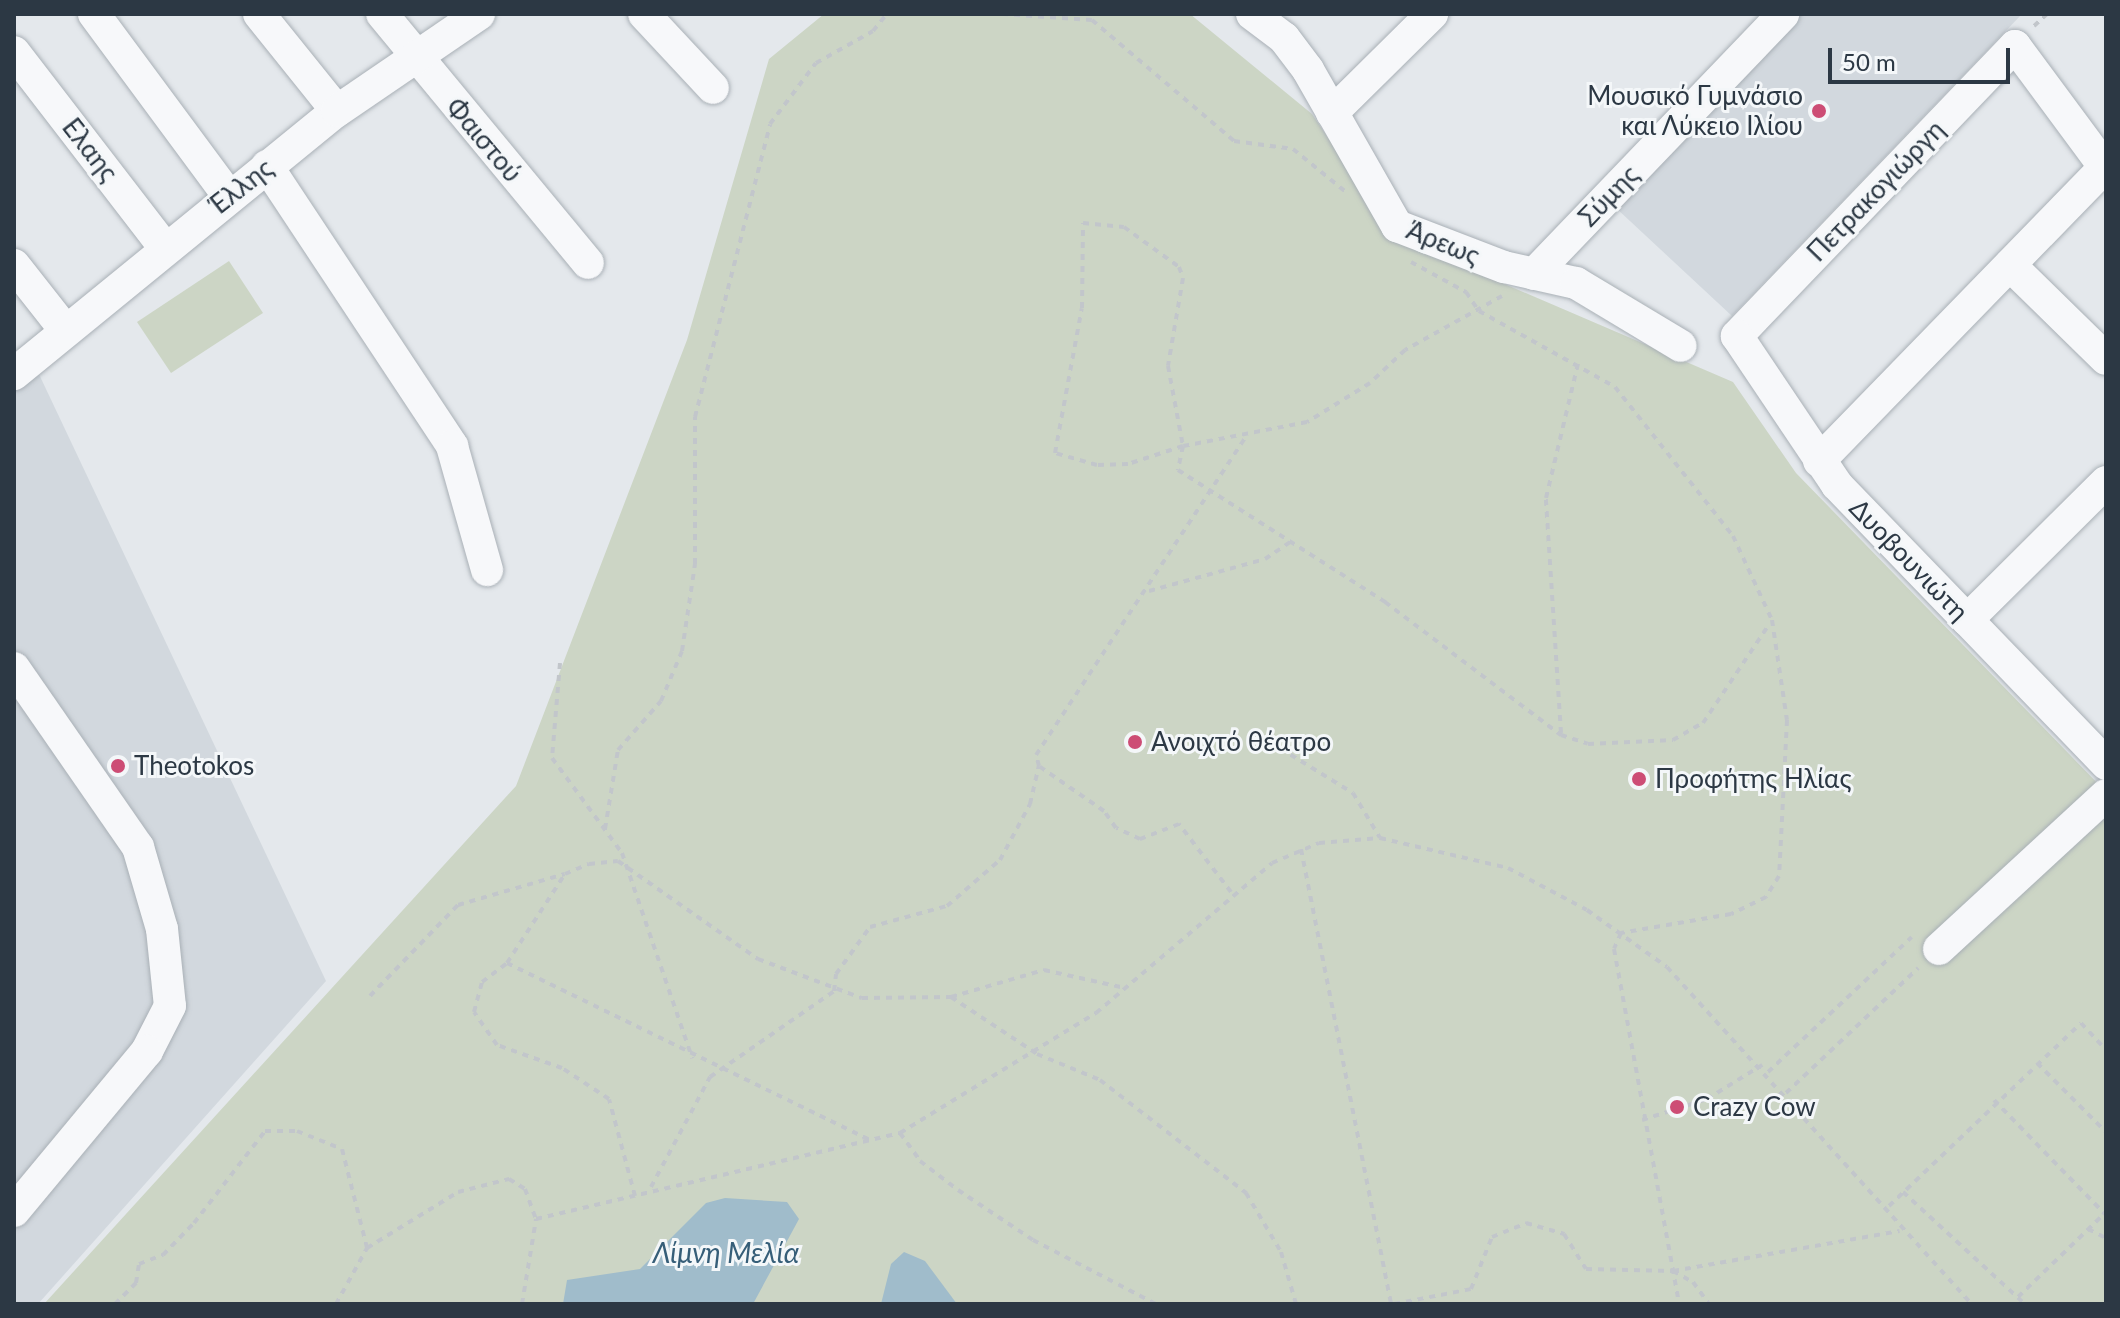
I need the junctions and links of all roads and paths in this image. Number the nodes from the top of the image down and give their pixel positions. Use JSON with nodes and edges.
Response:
{"nodes":[{"id":1,"x":94,"y":14,"type":"edge"},
{"id":2,"x":259,"y":14,"type":"edge"},
{"id":3,"x":382,"y":14,"type":"edge"},
{"id":4,"x":479,"y":14,"type":"edge"},
{"id":5,"x":644,"y":14,"type":"edge"},
{"id":6,"x":887,"y":14,"type":"edge"},
{"id":7,"x":1002,"y":14,"type":"edge"},
{"id":8,"x":1252,"y":14,"type":"edge"},
{"id":9,"x":1432,"y":14,"type":"edge"},
{"id":10,"x":1783,"y":14,"type":"edge"},
{"id":11,"x":14,"y":52,"type":"edge"},
{"id":12,"x":416,"y":58,"type":"junction"},
{"id":13,"x":713,"y":88,"type":"dead end"},
{"id":14,"x":337,"y":111,"type":"junction"},
{"id":15,"x":1332,"y":113,"type":"junction"},
{"id":16,"x":267,"y":166,"type":"junction"},
{"id":17,"x":2106,"y":168,"type":"edge"},
{"id":18,"x":228,"y":195,"type":"junction"},
{"id":19,"x":1357,"y":199,"type":"dead end"},
{"id":20,"x":165,"y":248,"type":"junction"},
{"id":21,"x":1403,"y":255,"type":"dead end"},
{"id":22,"x":588,"y":263,"type":"dead end"},
{"id":23,"x":14,"y":265,"type":"edge"},
{"id":24,"x":2010,"y":265,"type":"junction"},
{"id":25,"x":1534,"y":274,"type":"junction"},
{"id":26,"x":1479,"y":311,"type":"junction"},
{"id":27,"x":66,"y":331,"type":"junction"},
{"id":28,"x":1737,"y":336,"type":"joint"},
{"id":29,"x":1681,"y":346,"type":"dead end"},
{"id":30,"x":2106,"y":359,"type":"edge"},
{"id":31,"x":1578,"y":364,"type":"junction"},
{"id":32,"x":14,"y":374,"type":"edge"},
{"id":33,"x":1245,"y":438,"type":"junction"},
{"id":34,"x":1183,"y":446,"type":"junction"},
{"id":35,"x":1819,"y":461,"type":"junction"},
{"id":36,"x":2106,"y":482,"type":"edge"},
{"id":37,"x":1211,"y":492,"type":"junction"},
{"id":38,"x":1292,"y":541,"type":"junction"},
{"id":39,"x":487,"y":570,"type":"dead end"},
{"id":40,"x":1147,"y":592,"type":"junction"},
{"id":41,"x":1772,"y":620,"type":"junction"},
{"id":42,"x":1967,"y":620,"type":"junction"},
{"id":43,"x":560,"y":663,"type":"dead end"},
{"id":44,"x":14,"y":668,"type":"edge"},
{"id":45,"x":1561,"y":735,"type":"junction"},
{"id":46,"x":1260,"y":736,"type":"dead end"},
{"id":47,"x":2106,"y":764,"type":"edge"},
{"id":48,"x":1039,"y":766,"type":"junction"},
{"id":49,"x":2106,"y":795,"type":"edge"},
{"id":50,"x":605,"y":829,"type":"junction"},
{"id":51,"x":1380,"y":838,"type":"junction"},
{"id":52,"x":1301,"y":849,"type":"junction"},
{"id":53,"x":628,"y":868,"type":"junction"},
{"id":54,"x":565,"y":874,"type":"junction"},
{"id":55,"x":1231,"y":892,"type":"junction"},
{"id":56,"x":1621,"y":933,"type":"junction"},
{"id":57,"x":1930,"y":939,"type":"junction"},
{"id":58,"x":507,"y":963,"type":"junction"},
{"id":59,"x":1125,"y":988,"type":"junction"},
{"id":60,"x":834,"y":991,"type":"junction"},
{"id":61,"x":370,"y":996,"type":"dead end"},
{"id":62,"x":951,"y":997,"type":"junction"},
{"id":63,"x":2106,"y":1050,"type":"edge"},
{"id":64,"x":1037,"y":1054,"type":"junction"},
{"id":65,"x":692,"y":1058,"type":"junction"},
{"id":66,"x":2037,"y":1063,"type":"junction"},
{"id":67,"x":1762,"y":1065,"type":"junction"},
{"id":68,"x":725,"y":1070,"type":"junction"},
{"id":69,"x":1768,"y":1072,"type":"junction"},
{"id":70,"x":1786,"y":1093,"type":"junction"},
{"id":71,"x":1994,"y":1100,"type":"junction"},
{"id":72,"x":1642,"y":1120,"type":"junction"},
{"id":73,"x":2106,"y":1132,"type":"edge"},
{"id":74,"x":900,"y":1133,"type":"junction"},
{"id":75,"x":870,"y":1140,"type":"junction"},
{"id":76,"x":651,"y":1187,"type":"junction"},
{"id":77,"x":1903,"y":1192,"type":"junction"},
{"id":78,"x":635,"y":1196,"type":"junction"},
{"id":79,"x":1889,"y":1206,"type":"junction"},
{"id":80,"x":14,"y":1211,"type":"edge"},
{"id":81,"x":2105,"y":1213,"type":"edge"},
{"id":82,"x":536,"y":1219,"type":"junction"},
{"id":83,"x":2088,"y":1229,"type":"junction"},
{"id":84,"x":1899,"y":1231,"type":"junction"},
{"id":85,"x":2106,"y":1238,"type":"edge"},
{"id":86,"x":367,"y":1248,"type":"junction"},
{"id":87,"x":1673,"y":1271,"type":"junction"},
{"id":88,"x":2018,"y":1297,"type":"junction"},
{"id":89,"x":115,"y":1304,"type":"edge"},
{"id":90,"x":336,"y":1304,"type":"edge"},
{"id":91,"x":522,"y":1304,"type":"edge"},
{"id":92,"x":1156,"y":1304,"type":"edge"},
{"id":93,"x":1296,"y":1304,"type":"edge"},
{"id":94,"x":1393,"y":1304,"type":"edge"},
{"id":95,"x":1679,"y":1304,"type":"edge"},
{"id":96,"x":1709,"y":1304,"type":"edge"},
{"id":97,"x":1972,"y":1304,"type":"edge"},
{"id":98,"x":2025,"y":1304,"type":"edge"}],
"edges":[{"from":1,"to":18,"type":"street"},
{"from":2,"to":14,"type":"street"},
{"from":3,"to":12,"type":"street","name":"Φαιστού"},
{"from":4,"to":12,"type":"street","name":"Έλλης"},
{"from":5,"to":13,"type":"street"},
{"from":6,"to":50,"type":"path"},
{"from":7,"to":19,"type":"path"},
{"from":8,"to":15,"type":"street","name":"Άρεως"},
{"from":9,"to":15,"type":"street"},
{"from":10,"to":25,"type":"street","name":"Σύμης"},
{"from":11,"to":20,"type":"street","name":"Ελαης"},
{"from":12,"to":14,"type":"street","name":"Έλλης"},
{"from":12,"to":22,"type":"street","name":"Φαιστού"},
{"from":14,"to":16,"type":"street","name":"Έλλης"},
{"from":15,"to":25,"type":"street","name":"Άρεως"},
{"from":16,"to":18,"type":"street","name":"Έλλης"},
{"from":16,"to":39,"type":"street"},
{"from":17,"to":24,"type":"street"},
{"from":17,"to":28,"type":"street","name":"Πετρακογιώργη"},
{"from":18,"to":20,"type":"street","name":"Έλλης"},
{"from":20,"to":27,"type":"street","name":"Έλλης"},
{"from":21,"to":26,"type":"path"},
{"from":23,"to":27,"type":"street"},
{"from":24,"to":30,"type":"street"},
{"from":24,"to":35,"type":"street"},
{"from":25,"to":26,"type":"path"},
{"from":25,"to":29,"type":"street","name":"Άρεως"},
{"from":26,"to":31,"type":"path"},
{"from":26,"to":33,"type":"path"},
{"from":27,"to":32,"type":"street","name":"Έλλης"},
{"from":28,"to":35,"type":"street","name":"Δυοβουνιώτη"},
{"from":31,"to":41,"type":"path"},
{"from":31,"to":45,"type":"path"},
{"from":33,"to":34,"type":"path"},
{"from":33,"to":37,"type":"path"},
{"from":34,"to":34,"type":"path"},
{"from":34,"to":37,"type":"path"},
{"from":35,"to":42,"type":"street","name":"Δυοβουνιώτη"},
{"from":36,"to":42,"type":"street"},
{"from":37,"to":38,"type":"path"},
{"from":37,"to":40,"type":"path"},
{"from":38,"to":40,"type":"path"},
{"from":38,"to":45,"type":"path"},
{"from":40,"to":48,"type":"path"},
{"from":41,"to":45,"type":"path"},
{"from":41,"to":56,"type":"path"},
{"from":42,"to":47,"type":"street","name":"Δυοβουνιώτη"},
{"from":43,"to":50,"type":"path"},
{"from":44,"to":80,"type":"street"},
{"from":46,"to":51,"type":"path"},
{"from":48,"to":55,"type":"path"},
{"from":48,"to":60,"type":"path"},
{"from":49,"to":57,"type":"street"},
{"from":50,"to":53,"type":"path"},
{"from":51,"to":52,"type":"path"},
{"from":51,"to":56,"type":"path"},
{"from":52,"to":55,"type":"path"},
{"from":52,"to":94,"type":"path"},
{"from":53,"to":54,"type":"path"},
{"from":53,"to":60,"type":"path"},
{"from":53,"to":65,"type":"path"},
{"from":54,"to":58,"type":"path"},
{"from":54,"to":61,"type":"path"},
{"from":55,"to":59,"type":"path"},
{"from":56,"to":67,"type":"path"},
{"from":56,"to":72,"type":"path"},
{"from":57,"to":69,"type":"path"},
{"from":57,"to":70,"type":"path"},
{"from":58,"to":65,"type":"path"},
{"from":58,"to":78,"type":"path"},
{"from":59,"to":62,"type":"path"},
{"from":59,"to":64,"type":"path"},
{"from":60,"to":62,"type":"path"},
{"from":60,"to":68,"type":"path"},
{"from":62,"to":64,"type":"path"},
{"from":63,"to":66,"type":"path"},
{"from":64,"to":74,"type":"path"},
{"from":64,"to":93,"type":"path"},
{"from":65,"to":68,"type":"path"},
{"from":66,"to":71,"type":"path"},
{"from":66,"to":73,"type":"path"},
{"from":67,"to":69,"type":"path"},
{"from":67,"to":72,"type":"path"},
{"from":68,"to":75,"type":"path"},
{"from":68,"to":76,"type":"path"},
{"from":69,"to":70,"type":"path"},
{"from":70,"to":79,"type":"path"},
{"from":71,"to":77,"type":"path"},
{"from":71,"to":81,"type":"path"},
{"from":72,"to":87,"type":"path"},
{"from":74,"to":75,"type":"path"},
{"from":74,"to":92,"type":"path"},
{"from":75,"to":76,"type":"path"},
{"from":76,"to":78,"type":"path"},
{"from":77,"to":79,"type":"path"},
{"from":77,"to":88,"type":"path"},
{"from":78,"to":82,"type":"path"},
{"from":79,"to":84,"type":"path"},
{"from":81,"to":83,"type":"path"},
{"from":82,"to":86,"type":"path"},
{"from":82,"to":91,"type":"path"},
{"from":83,"to":85,"type":"path"},
{"from":83,"to":88,"type":"path"},
{"from":84,"to":87,"type":"path"},
{"from":84,"to":97,"type":"path"},
{"from":86,"to":89,"type":"path"},
{"from":86,"to":90,"type":"path"},
{"from":87,"to":94,"type":"path"},
{"from":87,"to":95,"type":"path"},
{"from":87,"to":96,"type":"path"},
{"from":88,"to":98,"type":"path"}]}
